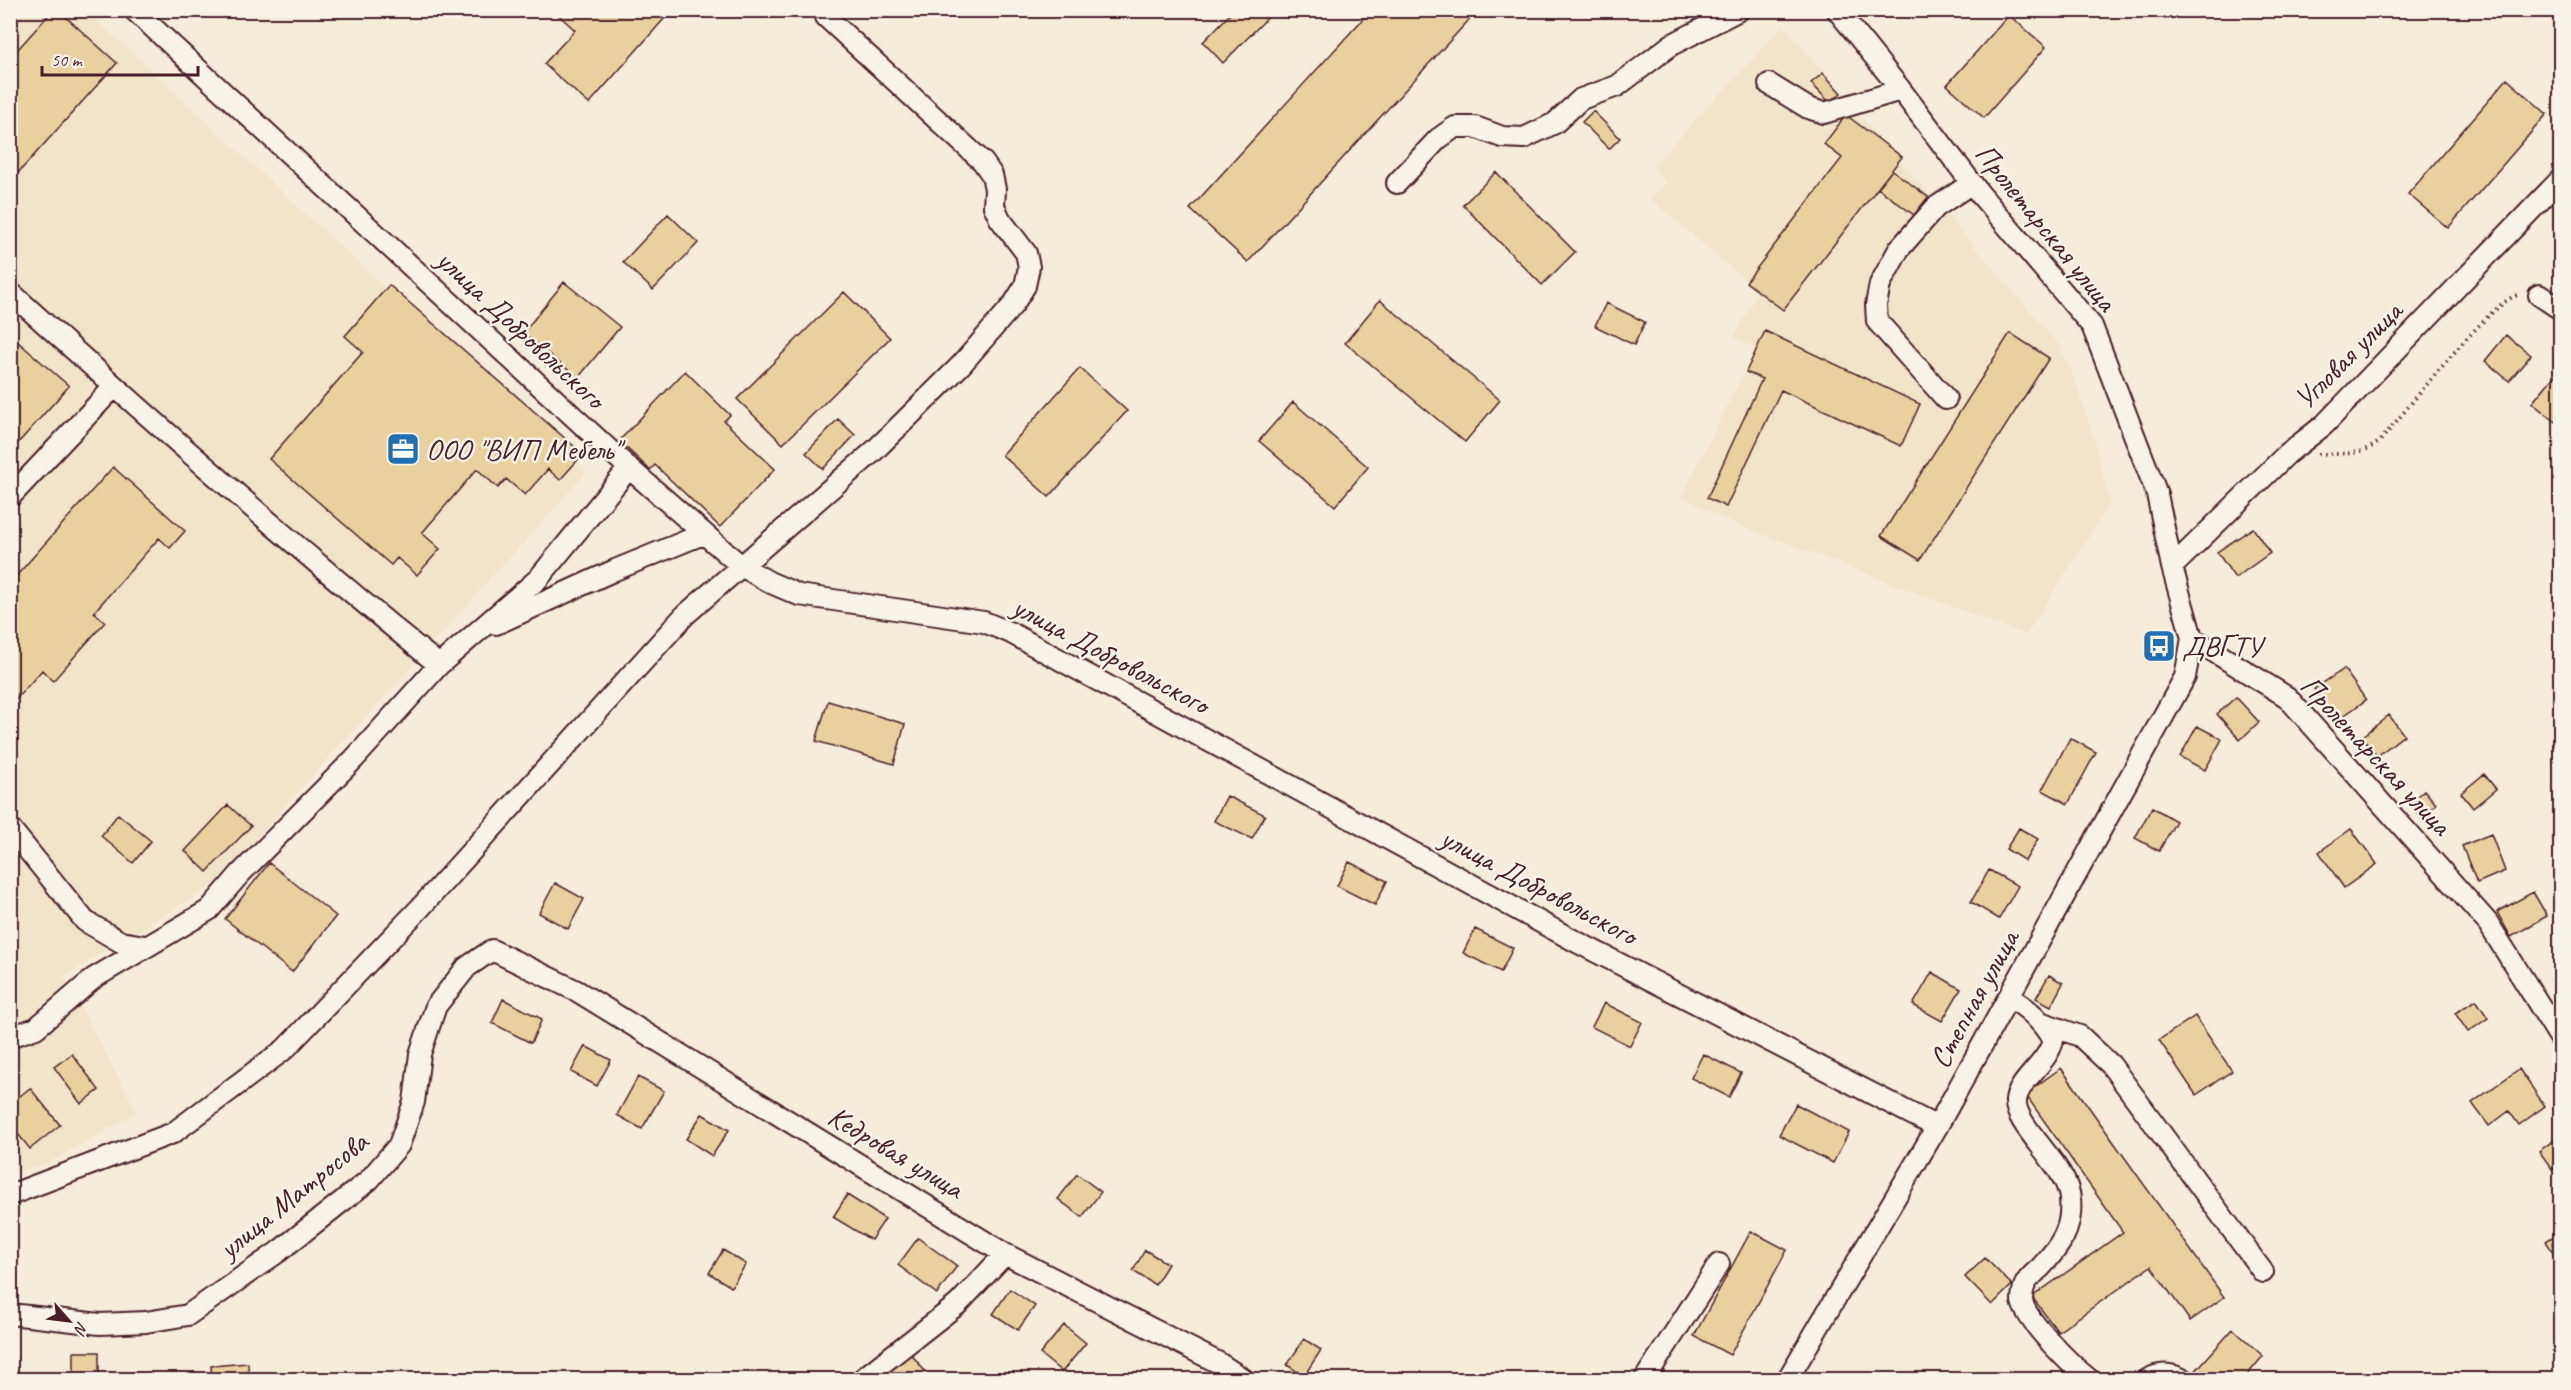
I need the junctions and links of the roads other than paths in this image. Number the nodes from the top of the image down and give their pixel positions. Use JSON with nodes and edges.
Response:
{"nodes":[{"id":1,"x":134,"y":10,"type":"edge"},
{"id":2,"x":1739,"y":10,"type":"edge"},
{"id":3,"x":1837,"y":10,"type":"edge"},
{"id":4,"x":826,"y":17,"type":"dead end"},
{"id":5,"x":1703,"y":18,"type":"edge"},
{"id":6,"x":1769,"y":84,"type":"dead end"},
{"id":7,"x":1901,"y":90,"type":"junction"},
{"id":8,"x":2560,"y":180,"type":"edge"},
{"id":9,"x":1397,"y":183,"type":"dead end"},
{"id":10,"x":1972,"y":183,"type":"junction"},
{"id":11,"x":10,"y":292,"type":"edge"},
{"id":12,"x":2539,"y":296,"type":"road end"},
{"id":13,"x":2560,"y":309,"type":"edge"},
{"id":14,"x":114,"y":387,"type":"junction"},
{"id":15,"x":1946,"y":399,"type":"dead end"},
{"id":16,"x":629,"y":468,"type":"junction"},
{"id":17,"x":10,"y":497,"type":"edge"},
{"id":18,"x":703,"y":534,"type":"junction"},
{"id":19,"x":740,"y":565,"type":"junction"},
{"id":20,"x":2172,"y":567,"type":"junction"},
{"id":21,"x":477,"y":632,"type":"junction"},
{"id":22,"x":2193,"y":638,"type":"junction"},
{"id":23,"x":439,"y":665,"type":"junction"},
{"id":24,"x":10,"y":828,"type":"edge"},
{"id":25,"x":145,"y":946,"type":"junction"},
{"id":26,"x":523,"y":964,"type":"joint"},
{"id":27,"x":2009,"y":997,"type":"junction"},
{"id":28,"x":2043,"y":1023,"type":"junction"},
{"id":29,"x":10,"y":1037,"type":"edge"},
{"id":30,"x":2560,"y":1038,"type":"edge"},
{"id":31,"x":1937,"y":1127,"type":"junction"},
{"id":32,"x":10,"y":1195,"type":"edge"},
{"id":33,"x":1005,"y":1254,"type":"junction"},
{"id":34,"x":1719,"y":1264,"type":"dead end"},
{"id":35,"x":2263,"y":1272,"type":"dead end"},
{"id":36,"x":10,"y":1314,"type":"edge"},
{"id":37,"x":861,"y":1380,"type":"edge"},
{"id":38,"x":1245,"y":1380,"type":"edge"},
{"id":39,"x":1644,"y":1380,"type":"edge"},
{"id":40,"x":1787,"y":1380,"type":"edge"},
{"id":41,"x":2090,"y":1380,"type":"edge"},
{"id":42,"x":2147,"y":1380,"type":"edge"},
{"id":43,"x":2184,"y":1380,"type":"edge"}],
"edges":[{"from":1,"to":16,"type":"street","name":"улица Добровольского"},
{"from":2,"to":5,"type":"street"},
{"from":3,"to":7,"type":"street","name":"Пролетарская улица"},
{"from":4,"to":19,"type":"street"},
{"from":5,"to":9,"type":"street"},
{"from":6,"to":7,"type":"street"},
{"from":7,"to":10,"type":"street","name":"Пролетарская улица"},
{"from":8,"to":20,"type":"street","name":"Угловая улица"},
{"from":10,"to":15,"type":"street"},
{"from":10,"to":20,"type":"street","name":"Пролетарская улица"},
{"from":11,"to":14,"type":"street"},
{"from":12,"to":13,"type":"street"},
{"from":14,"to":17,"type":"street"},
{"from":14,"to":23,"type":"street"},
{"from":16,"to":18,"type":"street","name":"улица Добровольского"},
{"from":16,"to":21,"type":"street"},
{"from":18,"to":19,"type":"street","name":"улица Добровольского"},
{"from":18,"to":21,"type":"street"},
{"from":19,"to":31,"type":"street","name":"улица Добровольского"},
{"from":19,"to":32,"type":"street"},
{"from":20,"to":22,"type":"street","name":"Пролетарская улица"},
{"from":21,"to":23,"type":"street"},
{"from":22,"to":27,"type":"street","name":"Степная улица"},
{"from":22,"to":30,"type":"street","name":"Пролетарская улица"},
{"from":23,"to":25,"type":"street"},
{"from":24,"to":25,"type":"street"},
{"from":25,"to":29,"type":"street"},
{"from":26,"to":33,"type":"street","name":"Кедровая улица"},
{"from":26,"to":36,"type":"street","name":"улица Матросова"},
{"from":27,"to":28,"type":"street"},
{"from":27,"to":31,"type":"street","name":"Степная улица"},
{"from":28,"to":35,"type":"street"},
{"from":28,"to":41,"type":"street"},
{"from":31,"to":40,"type":"street","name":"Степная улица"},
{"from":33,"to":37,"type":"street"},
{"from":33,"to":38,"type":"street","name":"Кедровая улица"},
{"from":34,"to":39,"type":"street"},
{"from":42,"to":43,"type":"street"}]}
